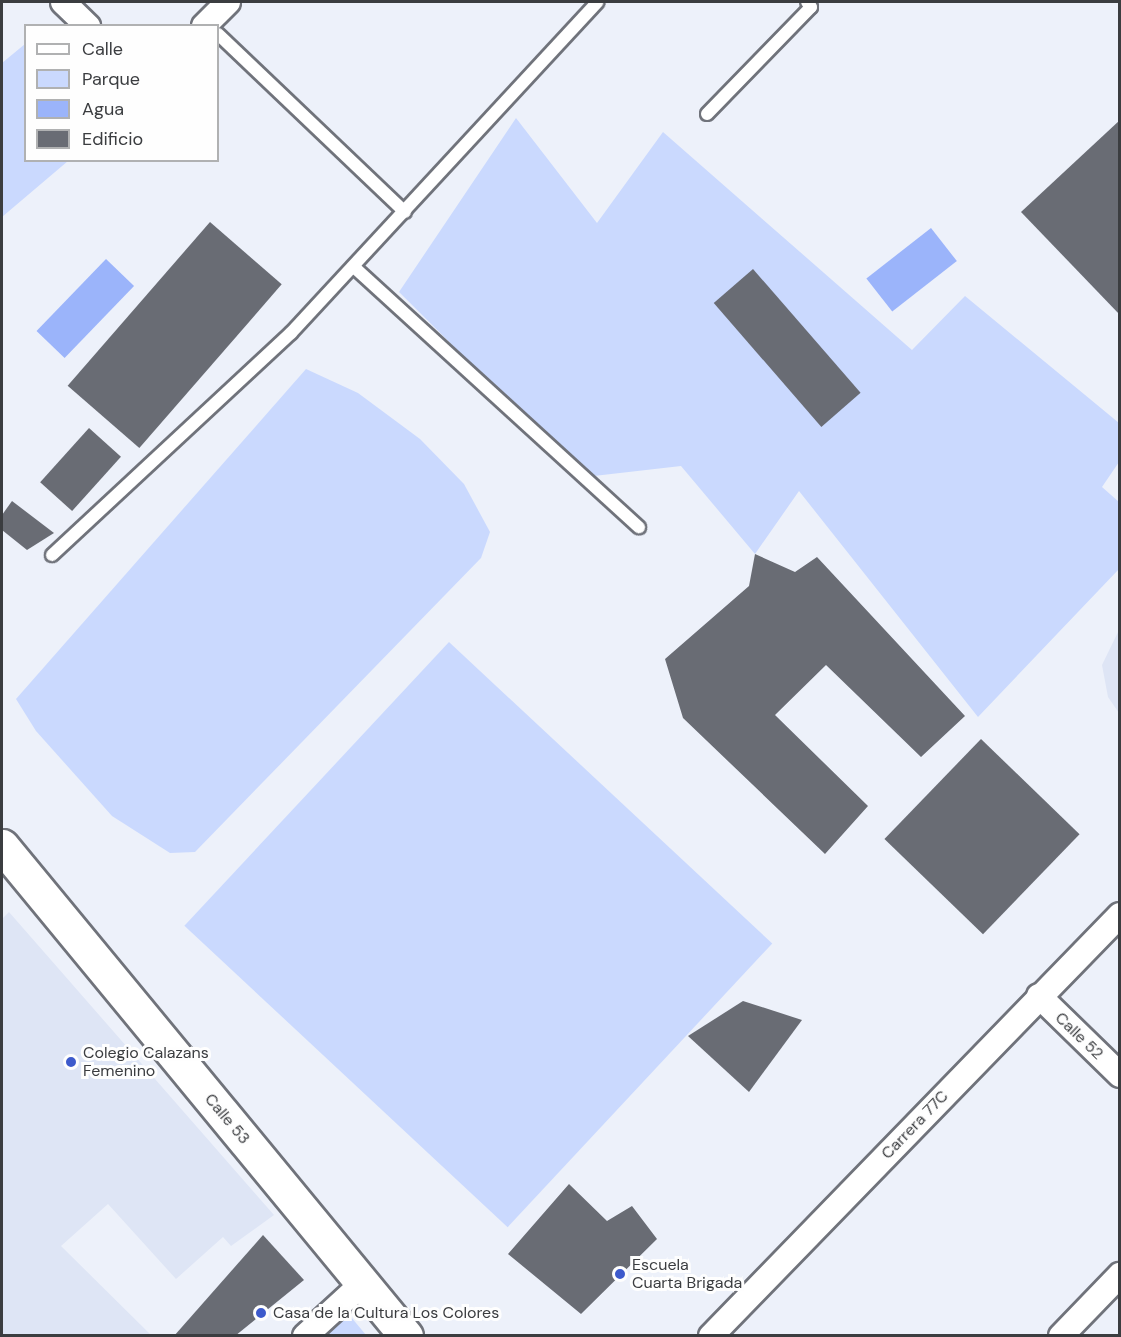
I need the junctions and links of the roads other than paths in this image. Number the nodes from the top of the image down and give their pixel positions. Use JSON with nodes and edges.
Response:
{"nodes":[{"id":1,"x":63,"y":2,"type":"edge"},
{"id":2,"x":228,"y":2,"type":"edge"},
{"id":3,"x":597,"y":2,"type":"edge"},
{"id":4,"x":807,"y":2,"type":"edge"},
{"id":5,"x":86,"y":24,"type":"edge"},
{"id":6,"x":211,"y":24,"type":"edge"},
{"id":7,"x":219,"y":36,"type":"edge"},
{"id":8,"x":707,"y":114,"type":"dead end"},
{"id":9,"x":405,"y":212,"type":"junction"},
{"id":10,"x":354,"y":267,"type":"junction"},
{"id":11,"x":639,"y":527,"type":"dead end"},
{"id":12,"x":52,"y":555,"type":"dead end"},
{"id":13,"x":2,"y":846,"type":"edge"},
{"id":14,"x":1119,"y":915,"type":"edge"},
{"id":15,"x":1039,"y":996,"type":"junction"},
{"id":16,"x":1119,"y":1075,"type":"edge"},
{"id":17,"x":1119,"y":1275,"type":"edge"},
{"id":18,"x":363,"y":1283,"type":"junction"},
{"id":19,"x":305,"y":1335,"type":"edge"},
{"id":20,"x":406,"y":1335,"type":"edge"},
{"id":21,"x":711,"y":1335,"type":"edge"},
{"id":22,"x":1061,"y":1335,"type":"edge"}],
"edges":[{"from":1,"to":5,"type":"street"},
{"from":2,"to":6,"type":"street"},
{"from":3,"to":9,"type":"lane"},
{"from":4,"to":8,"type":"lane"},
{"from":7,"to":9,"type":"lane"},
{"from":9,"to":10,"type":"lane"},
{"from":10,"to":11,"type":"lane"},
{"from":10,"to":12,"type":"lane"},
{"from":13,"to":18,"type":"street","name":"Calle 53"},
{"from":14,"to":15,"type":"street","name":"Carrera 77C"},
{"from":15,"to":16,"type":"street","name":"Calle 52"},
{"from":15,"to":21,"type":"street","name":"Carrera 77C"},
{"from":17,"to":22,"type":"street"},
{"from":18,"to":19,"type":"street"},
{"from":18,"to":20,"type":"street","name":"Calle 53"}]}
